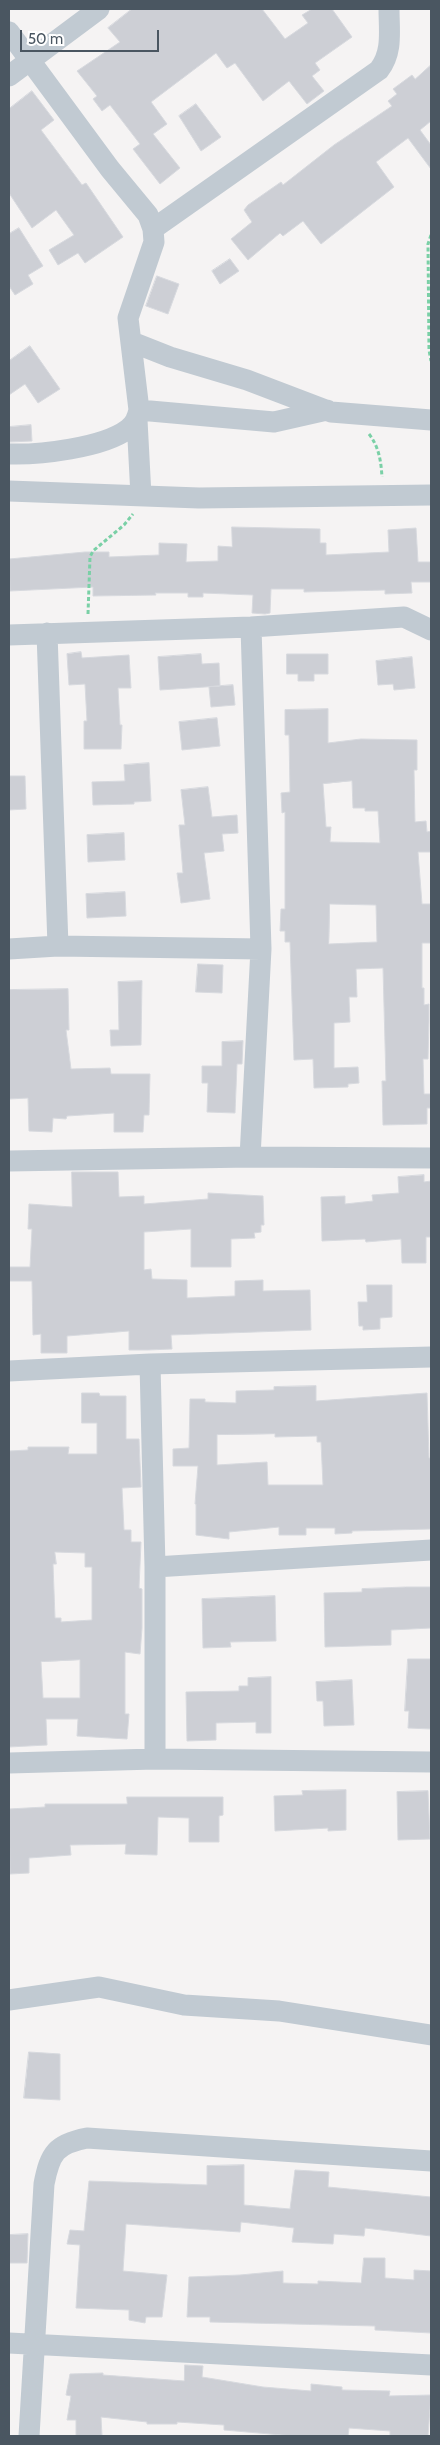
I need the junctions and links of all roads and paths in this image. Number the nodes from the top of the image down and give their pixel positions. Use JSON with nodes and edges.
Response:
{"nodes":[{"id":1,"x":99,"y":9,"type":"edge"},
{"id":2,"x":389,"y":9,"type":"edge"},
{"id":3,"x":9,"y":32,"type":"edge"},
{"id":4,"x":28,"y":60,"type":"junction"},
{"id":5,"x":9,"y":76,"type":"edge"},
{"id":6,"x":153,"y":230,"type":"junction"},
{"id":7,"x":431,"y":234,"type":"edge"},
{"id":8,"x":430,"y":244,"type":"edge"},
{"id":9,"x":132,"y":342,"type":"junction"},
{"id":10,"x":431,"y":361,"type":"edge"},
{"id":11,"x":327,"y":410,"type":"junction"},
{"id":12,"x":138,"y":415,"type":"junction"},
{"id":13,"x":356,"y":415,"type":"junction"},
{"id":14,"x":431,"y":420,"type":"edge"},
{"id":15,"x":9,"y":454,"type":"edge"},
{"id":16,"x":9,"y":491,"type":"edge"},
{"id":17,"x":383,"y":495,"type":"junction"},
{"id":18,"x":140,"y":496,"type":"junction"},
{"id":19,"x":431,"y":496,"type":"edge"},
{"id":20,"x":251,"y":627,"type":"junction"},
{"id":21,"x":431,"y":630,"type":"edge"},
{"id":22,"x":85,"y":632,"type":"junction"},
{"id":23,"x":47,"y":633,"type":"junction"},
{"id":24,"x":9,"y":635,"type":"edge"},
{"id":25,"x":58,"y":946,"type":"junction"},
{"id":26,"x":9,"y":949,"type":"edge"},
{"id":27,"x":260,"y":949,"type":"junction"},
{"id":28,"x":250,"y":1157,"type":"junction"},
{"id":29,"x":431,"y":1158,"type":"edge"},
{"id":30,"x":9,"y":1161,"type":"edge"},
{"id":31,"x":431,"y":1357,"type":"edge"},
{"id":32,"x":150,"y":1364,"type":"junction"},
{"id":33,"x":9,"y":1371,"type":"edge"},
{"id":34,"x":431,"y":1550,"type":"edge"},
{"id":35,"x":155,"y":1567,"type":"junction"},
{"id":36,"x":155,"y":1759,"type":"junction"},
{"id":37,"x":431,"y":1762,"type":"edge"},
{"id":38,"x":9,"y":1763,"type":"edge"},
{"id":39,"x":9,"y":2000,"type":"edge"},
{"id":40,"x":431,"y":2035,"type":"edge"},
{"id":41,"x":431,"y":2160,"type":"edge"},
{"id":42,"x":9,"y":2343,"type":"edge"},
{"id":43,"x":36,"y":2345,"type":"junction"},
{"id":44,"x":431,"y":2365,"type":"edge"},
{"id":45,"x":30,"y":2436,"type":"edge"}],
"edges":[{"from":1,"to":4,"type":"street"},
{"from":2,"to":6,"type":"street"},
{"from":3,"to":4,"type":"street"},
{"from":4,"to":5,"type":"street"},
{"from":4,"to":6,"type":"street"},
{"from":6,"to":9,"type":"street"},
{"from":7,"to":8,"type":"path"},
{"from":8,"to":10,"type":"path"},
{"from":9,"to":11,"type":"street"},
{"from":9,"to":12,"type":"street"},
{"from":11,"to":12,"type":"street"},
{"from":11,"to":13,"type":"street"},
{"from":12,"to":15,"type":"street"},
{"from":12,"to":18,"type":"street"},
{"from":13,"to":14,"type":"street"},
{"from":13,"to":17,"type":"path"},
{"from":16,"to":18,"type":"street"},
{"from":17,"to":18,"type":"street"},
{"from":17,"to":19,"type":"street"},
{"from":18,"to":22,"type":"path"},
{"from":20,"to":21,"type":"street"},
{"from":20,"to":22,"type":"street"},
{"from":20,"to":27,"type":"street"},
{"from":22,"to":23,"type":"street"},
{"from":23,"to":24,"type":"street"},
{"from":23,"to":25,"type":"street"},
{"from":25,"to":26,"type":"street"},
{"from":25,"to":27,"type":"street"},
{"from":27,"to":28,"type":"street"},
{"from":28,"to":29,"type":"street"},
{"from":28,"to":30,"type":"street"},
{"from":31,"to":32,"type":"street"},
{"from":32,"to":33,"type":"street"},
{"from":32,"to":35,"type":"street"},
{"from":34,"to":35,"type":"street"},
{"from":35,"to":36,"type":"street"},
{"from":36,"to":37,"type":"street"},
{"from":36,"to":38,"type":"street"},
{"from":39,"to":40,"type":"street"},
{"from":41,"to":43,"type":"street"},
{"from":42,"to":43,"type":"street"},
{"from":43,"to":44,"type":"street"},
{"from":43,"to":45,"type":"street"}]}
